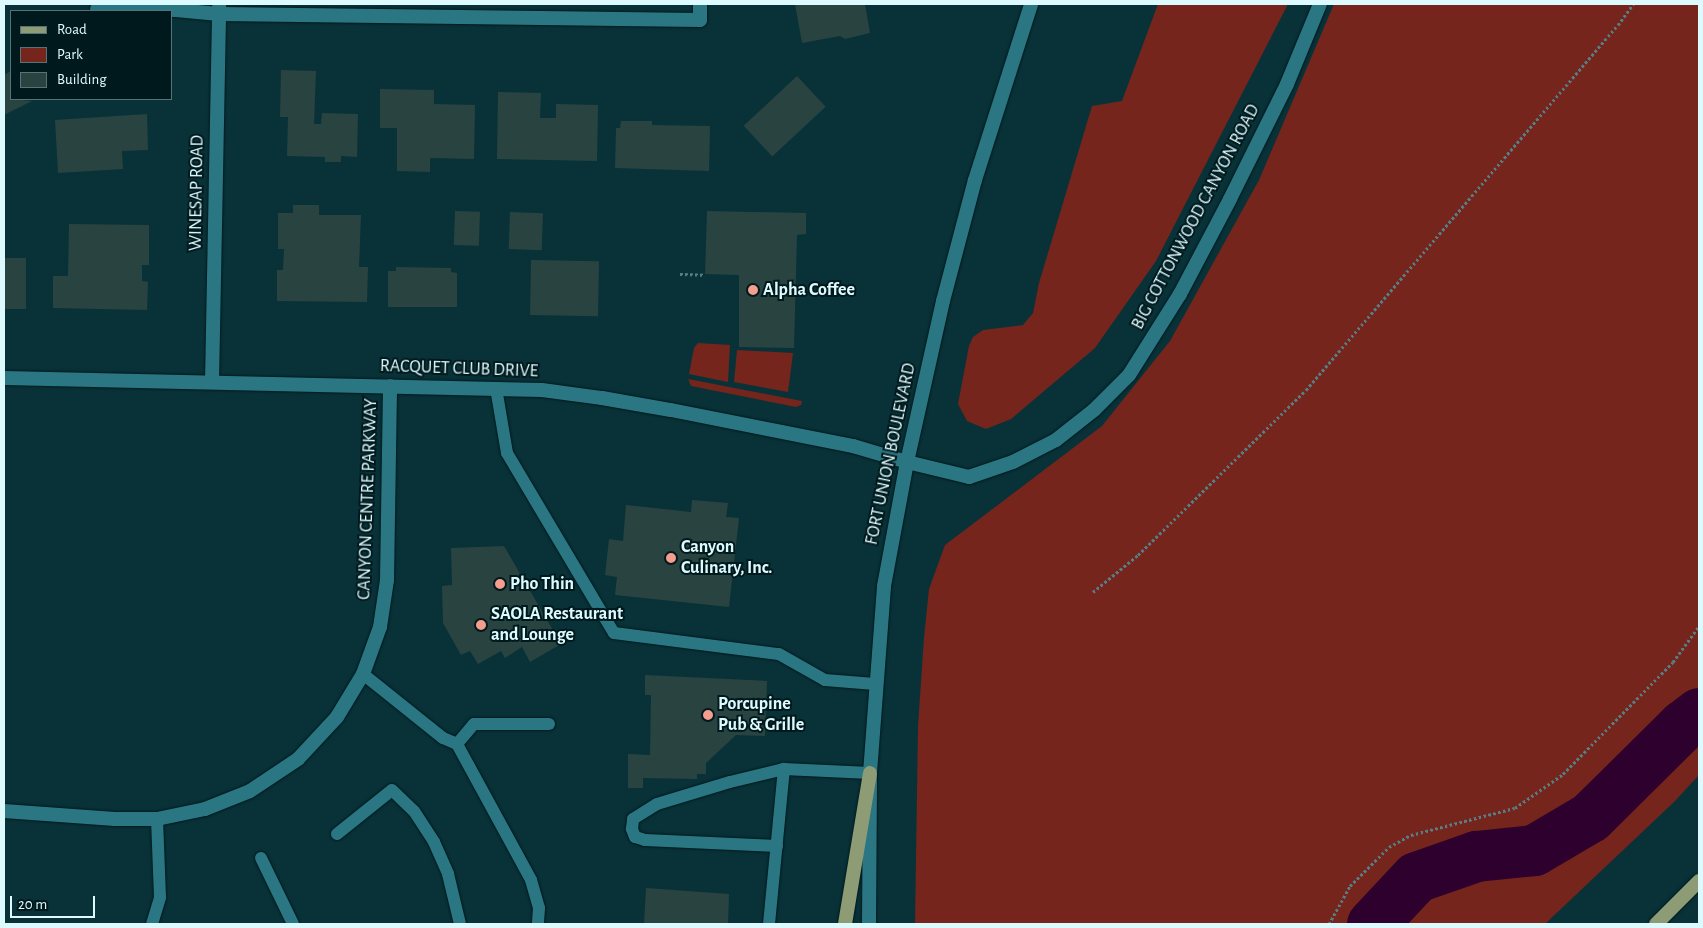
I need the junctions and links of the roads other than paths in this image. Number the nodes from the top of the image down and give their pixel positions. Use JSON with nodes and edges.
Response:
{"nodes":[{"id":1,"x":700,"y":4,"type":"edge"},
{"id":2,"x":1031,"y":4,"type":"edge"},
{"id":3,"x":1320,"y":4,"type":"edge"},
{"id":4,"x":98,"y":9,"type":"dead end"},
{"id":5,"x":219,"y":9,"type":"edge"},
{"id":6,"x":4,"y":378,"type":"edge"},
{"id":7,"x":212,"y":382,"type":"junction"},
{"id":8,"x":390,"y":386,"type":"junction"},
{"id":9,"x":496,"y":388,"type":"junction"},
{"id":10,"x":907,"y":462,"type":"junction"},
{"id":11,"x":363,"y":674,"type":"junction"},
{"id":12,"x":875,"y":684,"type":"junction"},
{"id":13,"x":549,"y":724,"type":"dead end"},
{"id":14,"x":457,"y":744,"type":"junction"},
{"id":15,"x":784,"y":769,"type":"junction"},
{"id":16,"x":870,"y":773,"type":"junction"},
{"id":17,"x":4,"y":811,"type":"edge"},
{"id":18,"x":157,"y":819,"type":"junction"},
{"id":19,"x":337,"y":834,"type":"dead end"},
{"id":20,"x":777,"y":846,"type":"junction"},
{"id":21,"x":261,"y":858,"type":"dead end"},
{"id":22,"x":1699,"y":881,"type":"edge"},
{"id":23,"x":152,"y":924,"type":"edge"},
{"id":24,"x":293,"y":924,"type":"edge"},
{"id":25,"x":460,"y":924,"type":"edge"},
{"id":26,"x":538,"y":924,"type":"edge"},
{"id":27,"x":769,"y":924,"type":"edge"},
{"id":28,"x":845,"y":924,"type":"edge"},
{"id":29,"x":869,"y":924,"type":"edge"},
{"id":30,"x":1656,"y":924,"type":"edge"}],
"edges":[{"from":1,"to":5,"type":"street"},
{"from":2,"to":10,"type":"street","name":"FORT UNION BOULEVARD"},
{"from":3,"to":10,"type":"street","name":"BIG COTTONWOOD CANYON ROAD"},
{"from":4,"to":5,"type":"street"},
{"from":5,"to":7,"type":"street","name":"WINESAP ROAD"},
{"from":6,"to":7,"type":"street","name":"RACQUET CLUB DRIVE"},
{"from":7,"to":8,"type":"street","name":"RACQUET CLUB DRIVE"},
{"from":8,"to":9,"type":"street","name":"RACQUET CLUB DRIVE"},
{"from":8,"to":11,"type":"street","name":"CANYON CENTRE PARKWAY"},
{"from":9,"to":10,"type":"street","name":"RACQUET CLUB DRIVE"},
{"from":9,"to":12,"type":"lane"},
{"from":10,"to":12,"type":"street","name":"FORT UNION BOULEVARD"},
{"from":11,"to":14,"type":"lane"},
{"from":11,"to":18,"type":"street","name":"CANYON CENTRE PARKWAY"},
{"from":12,"to":16,"type":"street","name":"FORT UNION BOULEVARD"},
{"from":13,"to":14,"type":"lane"},
{"from":14,"to":26,"type":"lane"},
{"from":15,"to":16,"type":"lane"},
{"from":15,"to":20,"type":"lane"},
{"from":15,"to":20,"type":"lane"},
{"from":16,"to":28,"type":"main road"},
{"from":16,"to":29,"type":"street","name":"FORT UNION BOULEVARD"},
{"from":17,"to":18,"type":"street","name":"CANYON CENTRE PARKWAY"},
{"from":18,"to":23,"type":"lane"},
{"from":19,"to":25,"type":"lane"},
{"from":20,"to":27,"type":"lane"},
{"from":21,"to":24,"type":"lane"},
{"from":22,"to":30,"type":"main road"}]}
